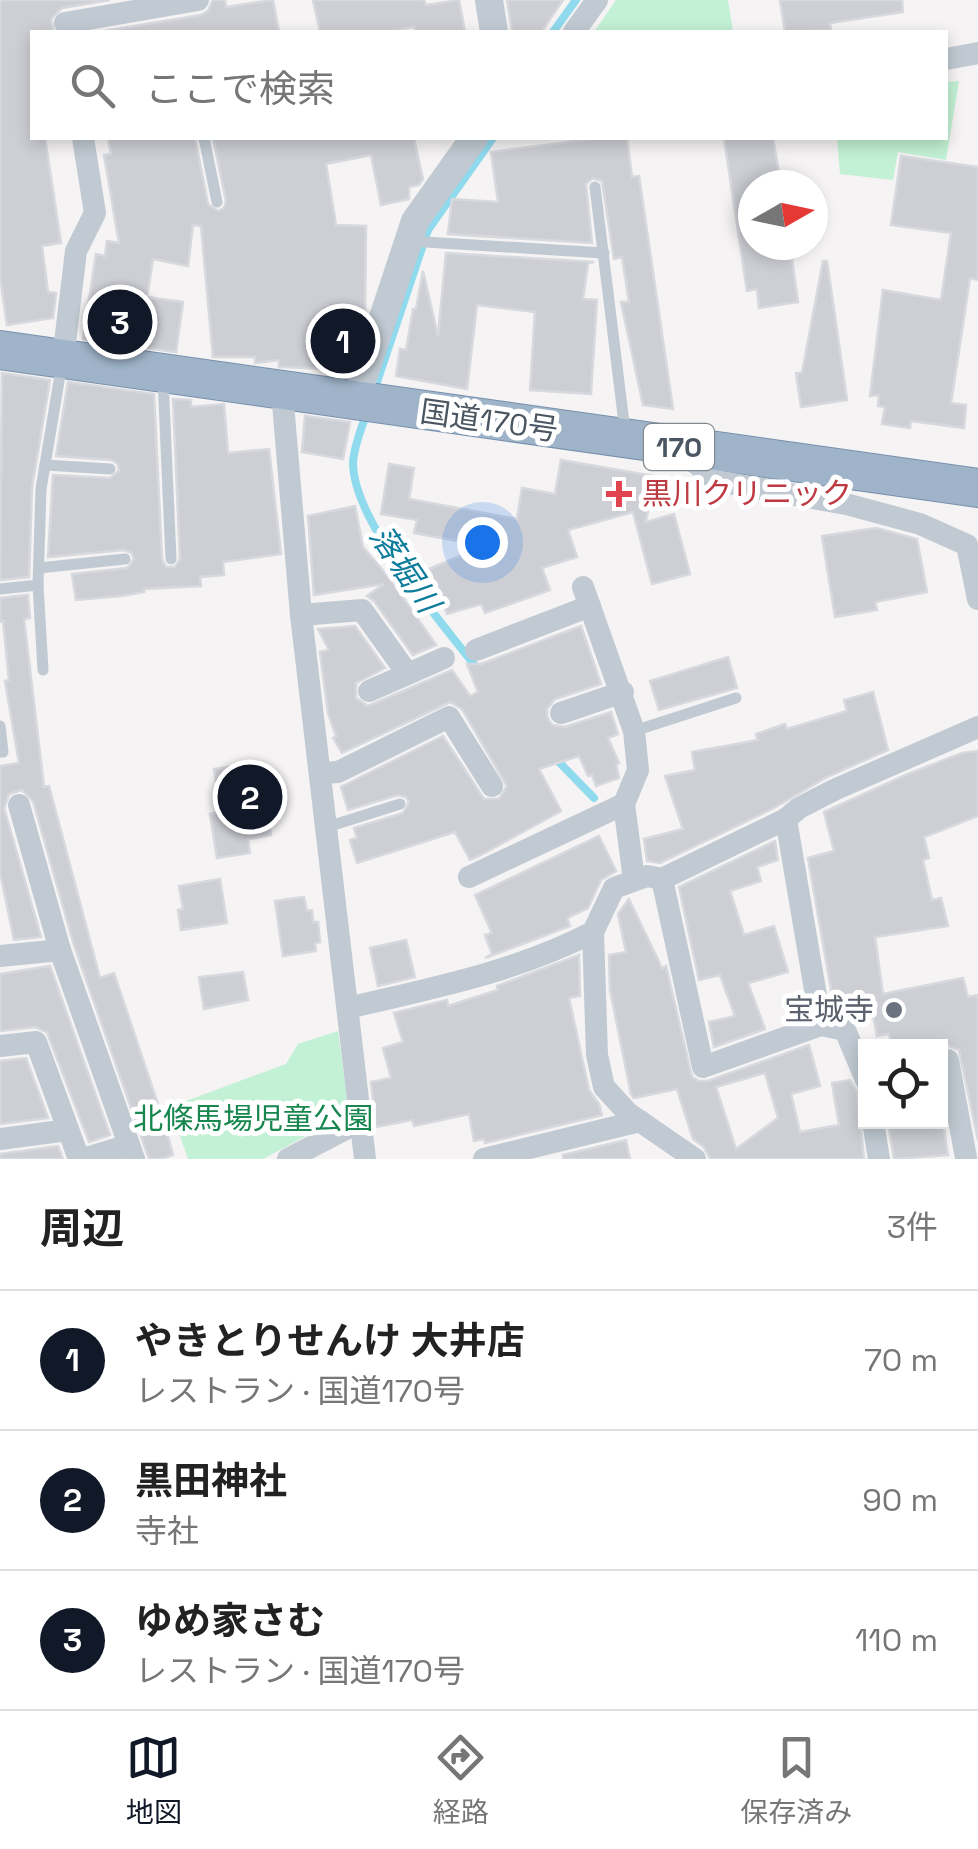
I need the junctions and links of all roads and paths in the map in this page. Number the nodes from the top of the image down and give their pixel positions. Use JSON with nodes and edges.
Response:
{"nodes":[{"id":1,"x":198,"y":0,"type":"edge"},
{"id":2,"x":489,"y":0,"type":"edge"},
{"id":3,"x":597,"y":0,"type":"edge"},
{"id":4,"x":63,"y":18,"type":"edge"},
{"id":5,"x":494,"y":30,"type":"edge"},
{"id":6,"x":575,"y":30,"type":"edge"},
{"id":7,"x":978,"y":53,"type":"edge"},
{"id":8,"x":948,"y":58,"type":"edge"},
{"id":9,"x":84,"y":140,"type":"edge"},
{"id":10,"x":204,"y":140,"type":"edge"},
{"id":11,"x":473,"y":140,"type":"edge"},
{"id":12,"x":595,"y":187,"type":"dead end"},
{"id":13,"x":217,"y":202,"type":"dead end"},
{"id":14,"x":414,"y":241,"type":"junction"},
{"id":15,"x":604,"y":253,"type":"junction"},
{"id":16,"x":0,"y":350,"type":"edge"},
{"id":17,"x":62,"y":359,"type":"junction"},
{"id":18,"x":163,"y":372,"type":"junction"},
{"id":19,"x":282,"y":392,"type":"junction"},
{"id":20,"x":366,"y":404,"type":"junction"},
{"id":21,"x":626,"y":440,"type":"junction"},
{"id":22,"x":676,"y":447,"type":"junction"},
{"id":23,"x":45,"y":465,"type":"junction"},
{"id":24,"x":110,"y":469,"type":"dead end"},
{"id":25,"x":978,"y":488,"type":"edge"},
{"id":26,"x":972,"y":543,"type":"edge"},
{"id":27,"x":126,"y":558,"type":"dead end"},
{"id":28,"x":171,"y":558,"type":"dead end"},
{"id":29,"x":39,"y":568,"type":"junction"},
{"id":30,"x":38,"y":586,"type":"junction"},
{"id":31,"x":0,"y":589,"type":"edge"},
{"id":32,"x":978,"y":599,"type":"edge"},
{"id":33,"x":301,"y":616,"type":"junction"},
{"id":34,"x":476,"y":650,"type":"dead end"},
{"id":35,"x":444,"y":658,"type":"dead end"},
{"id":36,"x":43,"y":670,"type":"dead end"},
{"id":37,"x":407,"y":673,"type":"junction"},
{"id":38,"x":370,"y":692,"type":"dead end"},
{"id":39,"x":623,"y":692,"type":"junction"},
{"id":40,"x":736,"y":698,"type":"dead end"},
{"id":41,"x":561,"y":713,"type":"dead end"},
{"id":42,"x":0,"y":726,"type":"edge"},
{"id":43,"x":978,"y":728,"type":"edge"},
{"id":44,"x":634,"y":731,"type":"junction"},
{"id":45,"x":0,"y":752,"type":"edge"},
{"id":46,"x":321,"y":773,"type":"junction"},
{"id":47,"x":492,"y":786,"type":"dead end"},
{"id":48,"x":400,"y":804,"type":"dead end"},
{"id":49,"x":624,"y":804,"type":"junction"},
{"id":50,"x":19,"y":805,"type":"dead end"},
{"id":51,"x":786,"y":819,"type":"junction"},
{"id":52,"x":327,"y":828,"type":"junction"},
{"id":53,"x":469,"y":876,"type":"dead end"},
{"id":54,"x":662,"y":879,"type":"junction"},
{"id":55,"x":634,"y":880,"type":"junction"},
{"id":56,"x":593,"y":932,"type":"junction"},
{"id":57,"x":60,"y":950,"type":"junction"},
{"id":58,"x":0,"y":956,"type":"edge"},
{"id":59,"x":348,"y":1008,"type":"junction"},
{"id":60,"x":821,"y":1025,"type":"junction"},
{"id":61,"x":0,"y":1046,"type":"edge"},
{"id":62,"x":858,"y":1060,"type":"edge"},
{"id":63,"x":948,"y":1060,"type":"edge"},
{"id":64,"x":361,"y":1120,"type":"junction"},
{"id":65,"x":640,"y":1121,"type":"junction"},
{"id":66,"x":873,"y":1129,"type":"edge"},
{"id":67,"x":68,"y":1130,"type":"junction"},
{"id":68,"x":0,"y":1139,"type":"edge"},
{"id":69,"x":131,"y":1152,"type":"edge"},
{"id":70,"x":978,"y":1156,"type":"edge"},
{"id":71,"x":966,"y":1158,"type":"edge"},
{"id":72,"x":81,"y":1159,"type":"edge"},
{"id":73,"x":288,"y":1159,"type":"edge"},
{"id":74,"x":365,"y":1159,"type":"edge"},
{"id":75,"x":484,"y":1159,"type":"edge"},
{"id":76,"x":695,"y":1159,"type":"edge"},
{"id":77,"x":879,"y":1159,"type":"edge"},
{"id":78,"x":958,"y":1159,"type":"edge"}],
"edges":[{"from":1,"to":4,"type":"street"},
{"from":2,"to":5,"type":"street"},
{"from":3,"to":6,"type":"street"},
{"from":7,"to":8,"type":"street"},
{"from":9,"to":17,"type":"street"},
{"from":10,"to":13,"type":"lane"},
{"from":11,"to":14,"type":"street"},
{"from":12,"to":15,"type":"lane"},
{"from":14,"to":15,"type":"lane"},
{"from":14,"to":20,"type":"street"},
{"from":15,"to":21,"type":"lane"},
{"from":16,"to":17,"type":"highway","name":"国道170号","number":"170"},
{"from":17,"to":18,"type":"highway","name":"国道170号","number":"170"},
{"from":17,"to":23,"type":"lane"},
{"from":18,"to":19,"type":"highway","name":"国道170号","number":"170"},
{"from":18,"to":28,"type":"lane"},
{"from":19,"to":20,"type":"highway","name":"国道170号","number":"170"},
{"from":19,"to":33,"type":"street"},
{"from":20,"to":21,"type":"highway","name":"国道170号","number":"170"},
{"from":21,"to":22,"type":"highway","name":"国道170号","number":"170"},
{"from":22,"to":25,"type":"highway","name":"国道170号","number":"170"},
{"from":22,"to":26,"type":"street"},
{"from":23,"to":24,"type":"lane"},
{"from":23,"to":29,"type":"lane"},
{"from":26,"to":32,"type":"street"},
{"from":27,"to":29,"type":"lane"},
{"from":29,"to":30,"type":"lane"},
{"from":30,"to":31,"type":"lane"},
{"from":30,"to":36,"type":"lane"},
{"from":33,"to":37,"type":"street"},
{"from":33,"to":46,"type":"street"},
{"from":34,"to":39,"type":"street"},
{"from":35,"to":37,"type":"street"},
{"from":37,"to":38,"type":"street"},
{"from":39,"to":41,"type":"street"},
{"from":39,"to":44,"type":"street"},
{"from":40,"to":44,"type":"lane"},
{"from":42,"to":45,"type":"lane"},
{"from":43,"to":51,"type":"street"},
{"from":44,"to":49,"type":"street"},
{"from":46,"to":47,"type":"street"},
{"from":46,"to":52,"type":"street"},
{"from":48,"to":52,"type":"lane"},
{"from":49,"to":53,"type":"street"},
{"from":49,"to":55,"type":"street"},
{"from":50,"to":57,"type":"street"},
{"from":51,"to":54,"type":"street"},
{"from":51,"to":60,"type":"street"},
{"from":52,"to":59,"type":"street"},
{"from":54,"to":55,"type":"street"},
{"from":54,"to":60,"type":"street"},
{"from":55,"to":56,"type":"street"},
{"from":56,"to":59,"type":"street"},
{"from":56,"to":65,"type":"street"},
{"from":57,"to":58,"type":"street"},
{"from":57,"to":69,"type":"street"},
{"from":59,"to":64,"type":"street"},
{"from":60,"to":62,"type":"street"},
{"from":61,"to":67,"type":"street"},
{"from":63,"to":71,"type":"street"},
{"from":64,"to":73,"type":"street"},
{"from":64,"to":74,"type":"street"},
{"from":65,"to":75,"type":"street"},
{"from":65,"to":76,"type":"street"},
{"from":66,"to":77,"type":"street"},
{"from":67,"to":68,"type":"street"},
{"from":67,"to":72,"type":"street"},
{"from":69,"to":72,"type":"street"},
{"from":70,"to":71,"type":"street"},
{"from":71,"to":78,"type":"street"}]}
